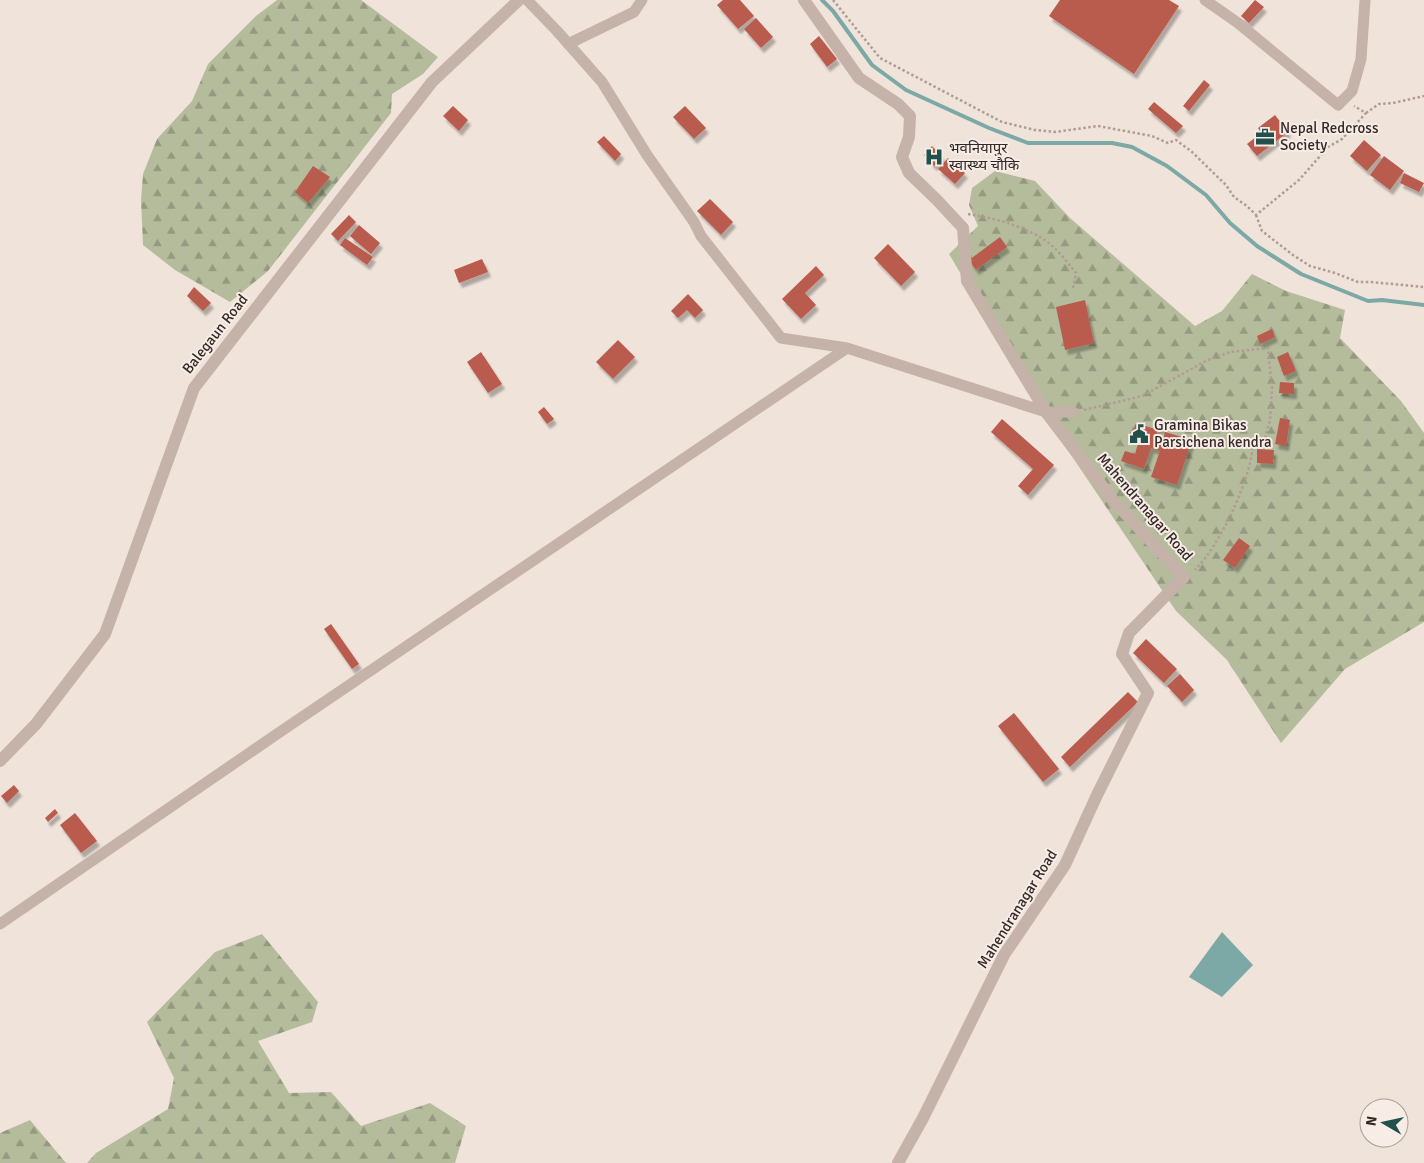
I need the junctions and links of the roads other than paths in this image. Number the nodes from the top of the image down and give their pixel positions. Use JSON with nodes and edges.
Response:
{"nodes":[{"id":1,"x":519,"y":0,"type":"edge"},
{"id":2,"x":527,"y":0,"type":"edge"},
{"id":3,"x":642,"y":0,"type":"edge"},
{"id":4,"x":804,"y":0,"type":"edge"},
{"id":5,"x":1204,"y":0,"type":"edge"},
{"id":6,"x":1365,"y":0,"type":"edge"},
{"id":7,"x":1221,"y":5,"type":"edge"},
{"id":8,"x":568,"y":44,"type":"junction"},
{"id":9,"x":847,"y":348,"type":"junction"},
{"id":10,"x":1046,"y":412,"type":"junction"},
{"id":11,"x":1072,"y":412,"type":"road end"},
{"id":12,"x":0,"y":761,"type":"edge"},
{"id":13,"x":0,"y":924,"type":"edge"},
{"id":14,"x":898,"y":1163,"type":"edge"}],
"edges":[{"from":1,"to":12,"type":"street","name":"Balegaun Road"},
{"from":2,"to":8,"type":"street"},
{"from":3,"to":8,"type":"street"},
{"from":4,"to":10,"type":"street","name":"Mahendranagar Road"},
{"from":5,"to":7,"type":"street"},
{"from":6,"to":7,"type":"street"},
{"from":8,"to":9,"type":"street"},
{"from":9,"to":10,"type":"street"},
{"from":9,"to":13,"type":"street"},
{"from":10,"to":11,"type":"street"},
{"from":10,"to":14,"type":"street","name":"Mahendranagar Road"}]}
